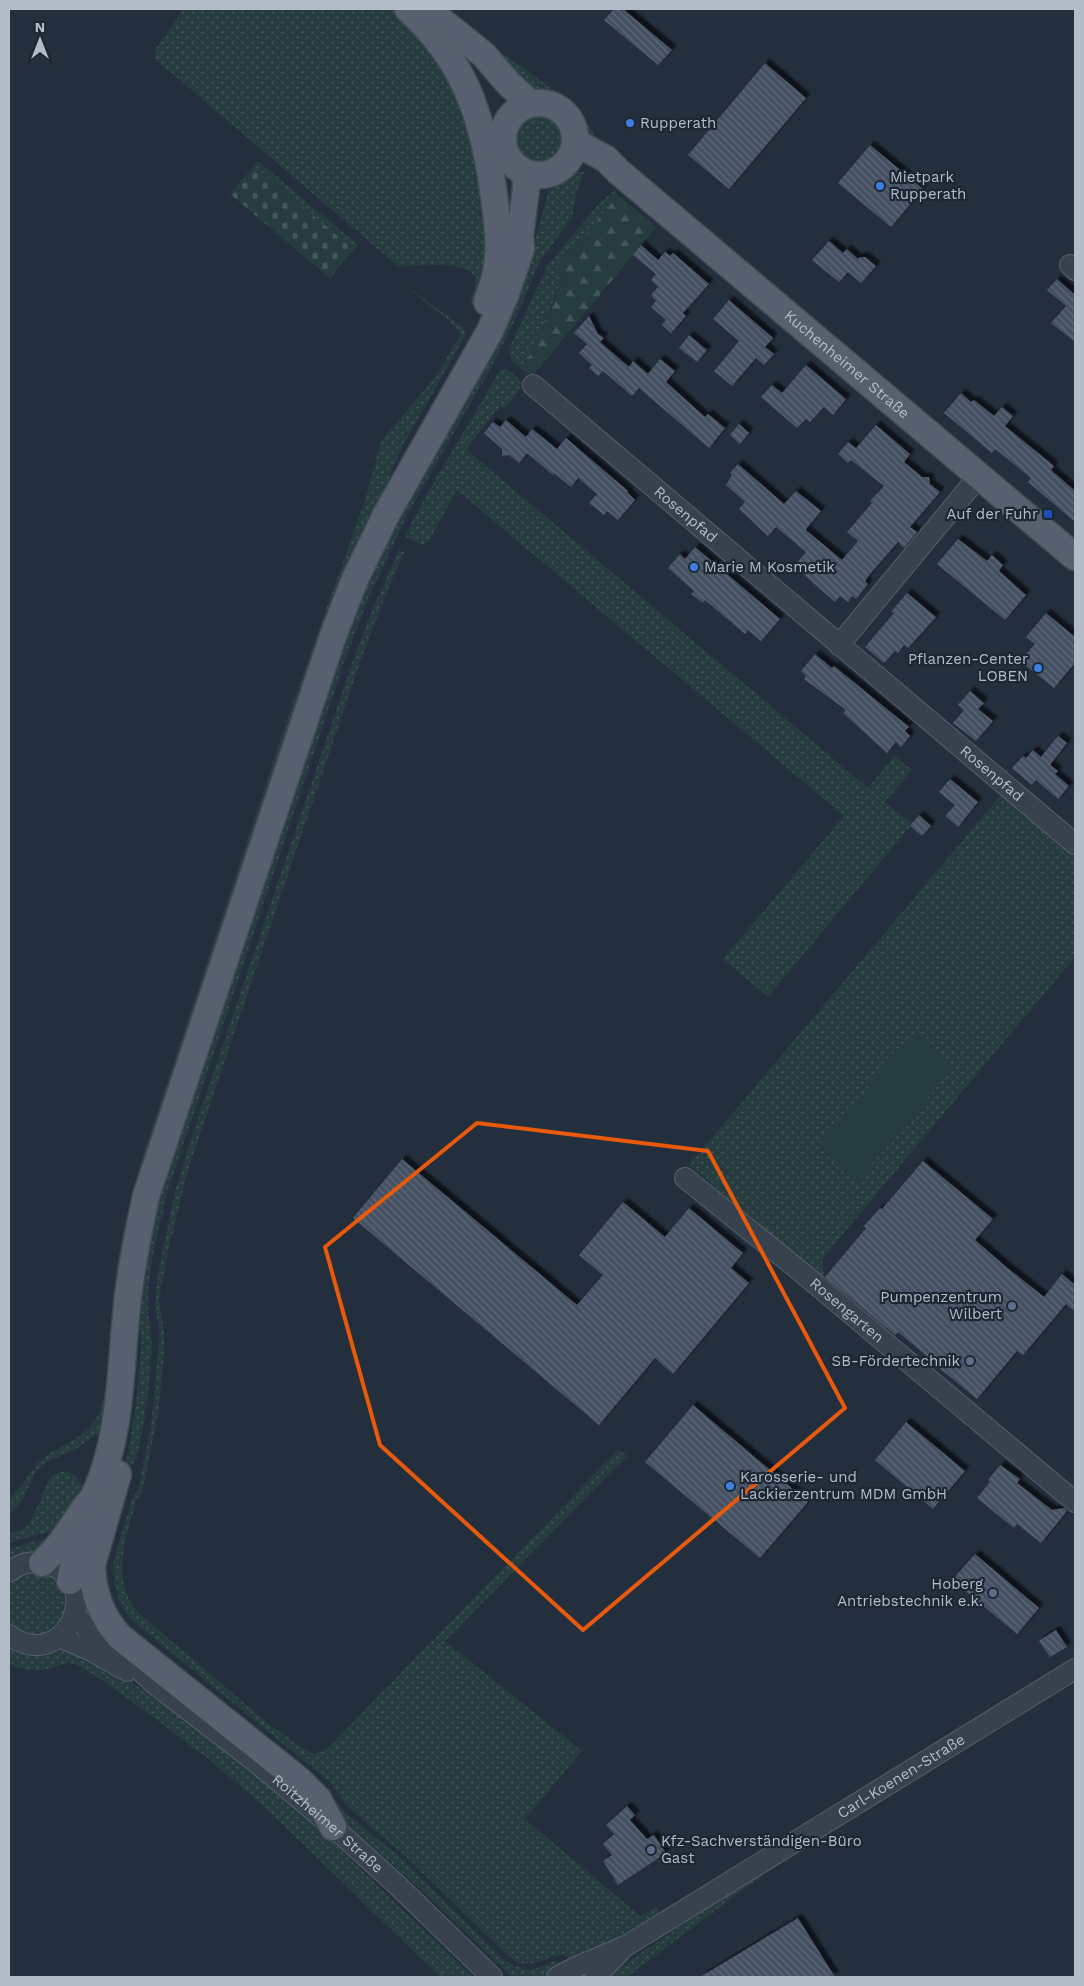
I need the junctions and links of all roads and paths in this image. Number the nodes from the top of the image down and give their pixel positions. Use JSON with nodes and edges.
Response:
{"nodes":[{"id":1,"x":408,"y":9,"type":"edge"},
{"id":2,"x":426,"y":9,"type":"edge"},
{"id":3,"x":521,"y":111,"type":"junction"},
{"id":4,"x":554,"y":163,"type":"junction"},
{"id":5,"x":532,"y":385,"type":"dead end"},
{"id":6,"x":979,"y":476,"type":"junction"},
{"id":7,"x":400,"y":488,"type":"junction"},
{"id":8,"x":1075,"y":557,"type":"edge"},
{"id":9,"x":839,"y":645,"type":"junction"},
{"id":10,"x":1075,"y":844,"type":"edge"},
{"id":11,"x":685,"y":1178,"type":"dead end"},
{"id":12,"x":126,"y":1310,"type":"junction"},
{"id":13,"x":94,"y":1496,"type":"junction"},
{"id":14,"x":1075,"y":1502,"type":"edge"},
{"id":15,"x":42,"y":1563,"type":"junction"},
{"id":16,"x":9,"y":1571,"type":"edge"},
{"id":17,"x":70,"y":1580,"type":"junction"},
{"id":18,"x":75,"y":1615,"type":"junction"},
{"id":19,"x":9,"y":1635,"type":"edge"},
{"id":20,"x":59,"y":1637,"type":"junction"},
{"id":21,"x":1075,"y":1669,"type":"edge"},
{"id":22,"x":152,"y":1682,"type":"junction"},
{"id":23,"x":333,"y":1827,"type":"junction"},
{"id":24,"x":626,"y":1946,"type":"junction"},
{"id":25,"x":492,"y":1977,"type":"edge"},
{"id":26,"x":557,"y":1977,"type":"edge"},
{"id":27,"x":596,"y":1977,"type":"edge"}],
"edges":[{"from":1,"to":7,"type":"main road"},
{"from":2,"to":3,"type":"main road"},
{"from":3,"to":4,"type":"main road"},
{"from":3,"to":4,"type":"main road"},
{"from":4,"to":6,"type":"main road","name":"Kuchenheimer Straße"},
{"from":4,"to":7,"type":"main road"},
{"from":5,"to":9,"type":"street","name":"Rosenpfad"},
{"from":6,"to":8,"type":"main road","name":"Kuchenheimer Straße"},
{"from":6,"to":9,"type":"street"},
{"from":7,"to":12,"type":"main road"},
{"from":9,"to":10,"type":"street","name":"Rosenpfad"},
{"from":11,"to":14,"type":"street","name":"Rosengarten"},
{"from":12,"to":13,"type":"main road"},
{"from":12,"to":23,"type":"main road"},
{"from":13,"to":15,"type":"main road"},
{"from":13,"to":17,"type":"main road"},
{"from":15,"to":16,"type":"street"},
{"from":15,"to":17,"type":"street"},
{"from":17,"to":18,"type":"street"},
{"from":18,"to":20,"type":"street"},
{"from":18,"to":22,"type":"street","name":"Roitzheimer Straße"},
{"from":19,"to":20,"type":"street"},
{"from":20,"to":22,"type":"street","name":"Roitzheimer Straße"},
{"from":21,"to":24,"type":"street","name":"Carl-Koenen-Straße"},
{"from":22,"to":23,"type":"street","name":"Roitzheimer Straße"},
{"from":23,"to":25,"type":"street","name":"Roitzheimer Straße"},
{"from":24,"to":26,"type":"street","name":"Carl-Koenen-Straße"},
{"from":24,"to":27,"type":"street","name":"Carl-Koenen-Straße"}]}
